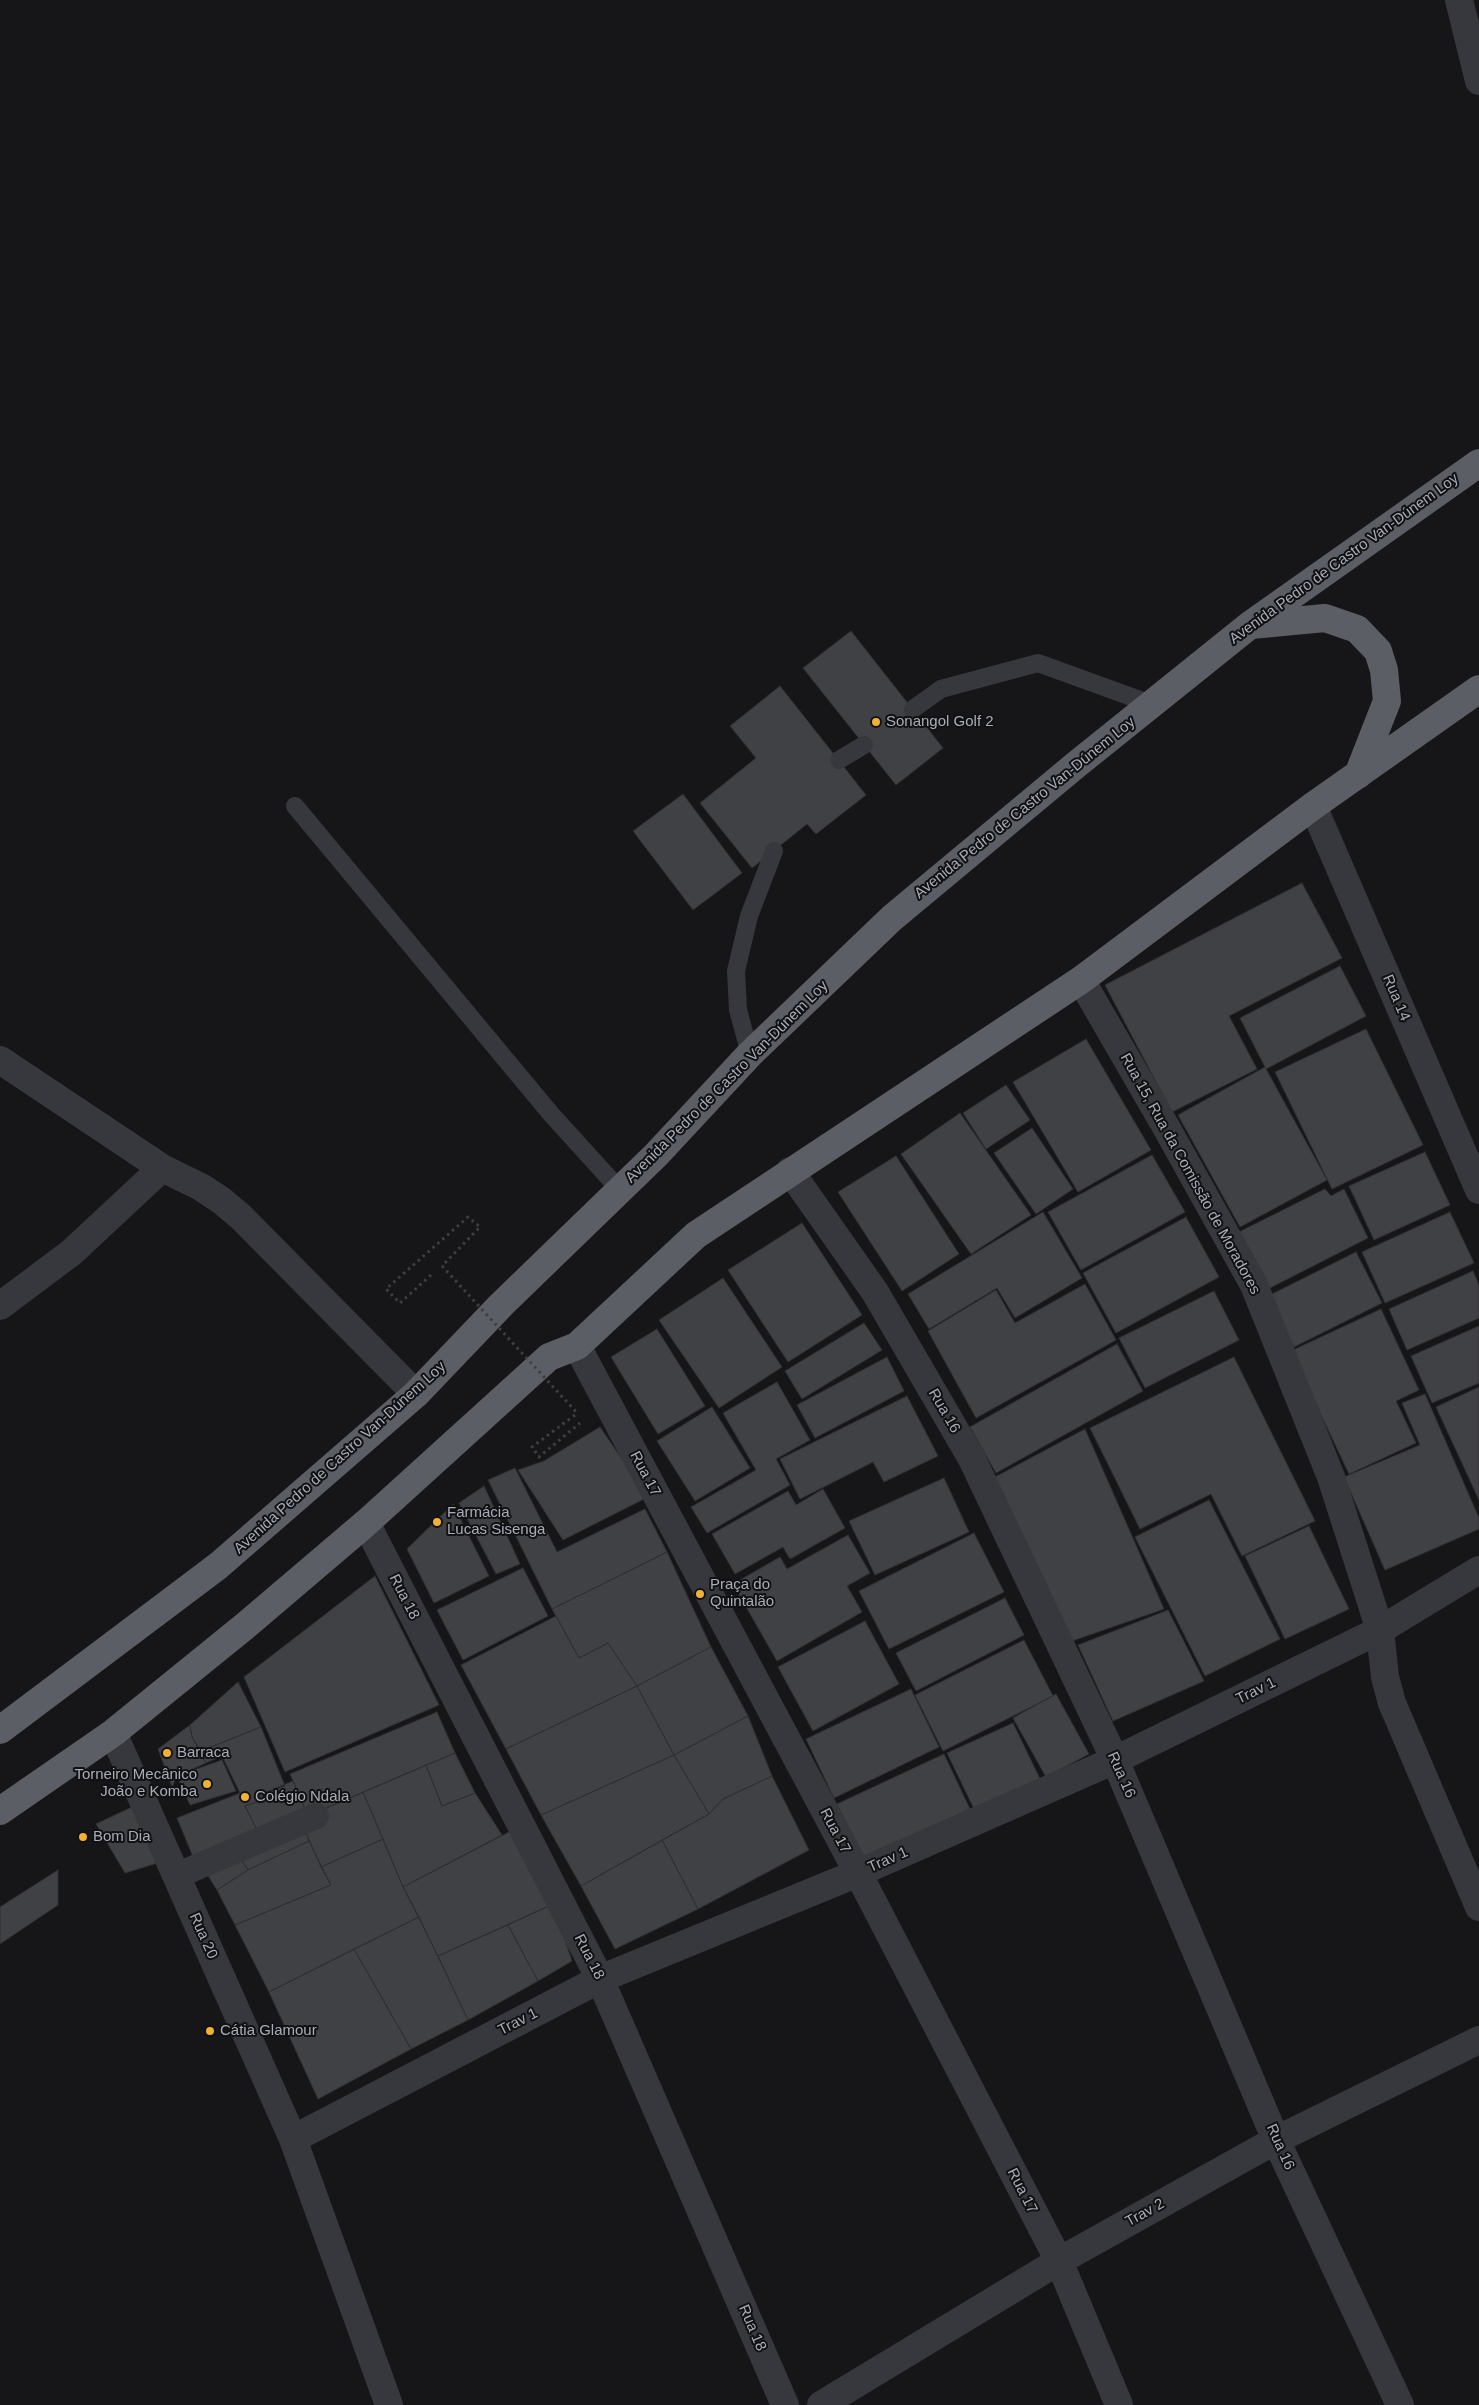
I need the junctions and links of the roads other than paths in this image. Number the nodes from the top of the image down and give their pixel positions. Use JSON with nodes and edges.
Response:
{"nodes":[{"id":1,"x":1459,"y":0,"type":"edge"},
{"id":2,"x":1479,"y":81,"type":"edge"},
{"id":3,"x":1479,"y":463,"type":"edge"},
{"id":4,"x":1250,"y":625,"type":"junction"},
{"id":5,"x":1479,"y":689,"type":"edge"},
{"id":6,"x":1151,"y":704,"type":"junction"},
{"id":7,"x":913,"y":709,"type":"dead end"},
{"id":8,"x":864,"y":745,"type":"dead end"},
{"id":9,"x":839,"y":760,"type":"dead end"},
{"id":10,"x":1358,"y":775,"type":"junction"},
{"id":11,"x":295,"y":806,"type":"dead end"},
{"id":12,"x":1313,"y":806,"type":"junction"},
{"id":13,"x":774,"y":851,"type":"dead end"},
{"id":14,"x":1081,"y":980,"type":"junction"},
{"id":15,"x":750,"y":1054,"type":"junction"},
{"id":16,"x":1,"y":1062,"type":"edge"},
{"id":17,"x":162,"y":1168,"type":"junction"},
{"id":18,"x":790,"y":1171,"type":"junction"},
{"id":19,"x":620,"y":1190,"type":"junction"},
{"id":20,"x":1479,"y":1190,"type":"edge"},
{"id":21,"x":0,"y":1306,"type":"edge"},
{"id":22,"x":577,"y":1346,"type":"junction"},
{"id":23,"x":416,"y":1394,"type":"junction"},
{"id":24,"x":366,"y":1522,"type":"junction"},
{"id":25,"x":1479,"y":1570,"type":"edge"},
{"id":26,"x":1380,"y":1630,"type":"junction"},
{"id":27,"x":0,"y":1730,"type":"edge"},
{"id":28,"x":113,"y":1733,"type":"junction"},
{"id":29,"x":1116,"y":1760,"type":"junction"},
{"id":30,"x":0,"y":1811,"type":"edge"},
{"id":31,"x":316,"y":1816,"type":"dead end"},
{"id":32,"x":858,"y":1873,"type":"junction"},
{"id":33,"x":176,"y":1876,"type":"junction"},
{"id":34,"x":1479,"y":1907,"type":"edge"},
{"id":35,"x":600,"y":1979,"type":"junction"},
{"id":36,"x":1479,"y":2040,"type":"edge"},
{"id":37,"x":293,"y":2139,"type":"junction"},
{"id":38,"x":1276,"y":2140,"type":"junction"},
{"id":39,"x":1059,"y":2261,"type":"junction"},
{"id":40,"x":389,"y":2405,"type":"edge"},
{"id":41,"x":785,"y":2405,"type":"edge"},
{"id":42,"x":821,"y":2405,"type":"edge"},
{"id":43,"x":1119,"y":2405,"type":"edge"},
{"id":44,"x":1400,"y":2405,"type":"edge"}],
"edges":[{"from":1,"to":2,"type":"street"},
{"from":3,"to":4,"type":"highway","name":"Avenida Pedro de Castro Van-Dúnem Loy"},
{"from":4,"to":6,"type":"highway","name":"Avenida Pedro de Castro Van-Dúnem Loy"},
{"from":4,"to":10,"type":"highway"},
{"from":5,"to":10,"type":"highway"},
{"from":6,"to":7,"type":"lane"},
{"from":6,"to":15,"type":"highway","name":"Avenida Pedro de Castro Van-Dúnem Loy"},
{"from":8,"to":9,"type":"lane"},
{"from":10,"to":12,"type":"highway"},
{"from":11,"to":19,"type":"lane"},
{"from":12,"to":14,"type":"highway"},
{"from":12,"to":20,"type":"street","name":"Rua 14"},
{"from":13,"to":15,"type":"lane"},
{"from":14,"to":18,"type":"highway"},
{"from":14,"to":26,"type":"street","name":"Rua 15, Rua da Comissão de Moradores"},
{"from":15,"to":19,"type":"highway","name":"Avenida Pedro de Castro Van-Dúnem Loy"},
{"from":16,"to":17,"type":"street"},
{"from":17,"to":21,"type":"street"},
{"from":17,"to":23,"type":"street"},
{"from":18,"to":22,"type":"highway"},
{"from":18,"to":29,"type":"street","name":"Rua 16"},
{"from":19,"to":23,"type":"highway","name":"Avenida Pedro de Castro Van-Dúnem Loy"},
{"from":22,"to":24,"type":"highway"},
{"from":22,"to":32,"type":"street","name":"Rua 17"},
{"from":23,"to":27,"type":"highway","name":"Avenida Pedro de Castro Van-Dúnem Loy"},
{"from":24,"to":28,"type":"highway"},
{"from":24,"to":35,"type":"street","name":"Rua 18"},
{"from":25,"to":26,"type":"street","name":"Trav 1"},
{"from":26,"to":29,"type":"street","name":"Trav 1"},
{"from":26,"to":34,"type":"street","name":"Rua 15, Rua da Comissão de Moradores"},
{"from":28,"to":30,"type":"highway"},
{"from":28,"to":33,"type":"street","name":"Rua 20"},
{"from":29,"to":32,"type":"street","name":"Trav 1"},
{"from":29,"to":38,"type":"street","name":"Rua 16"},
{"from":31,"to":33,"type":"street"},
{"from":32,"to":35,"type":"street","name":"Trav 1"},
{"from":32,"to":39,"type":"street","name":"Rua 17"},
{"from":33,"to":37,"type":"street","name":"Rua 20"},
{"from":35,"to":37,"type":"street","name":"Trav 1"},
{"from":35,"to":41,"type":"street","name":"Rua 18"},
{"from":36,"to":38,"type":"street","name":"Trav 2"},
{"from":37,"to":40,"type":"street","name":"Rua 20"},
{"from":38,"to":39,"type":"street","name":"Trav 2"},
{"from":38,"to":44,"type":"street","name":"Rua 16"},
{"from":39,"to":42,"type":"street","name":"Trav 2"},
{"from":39,"to":43,"type":"street","name":"Rua 17"}]}
